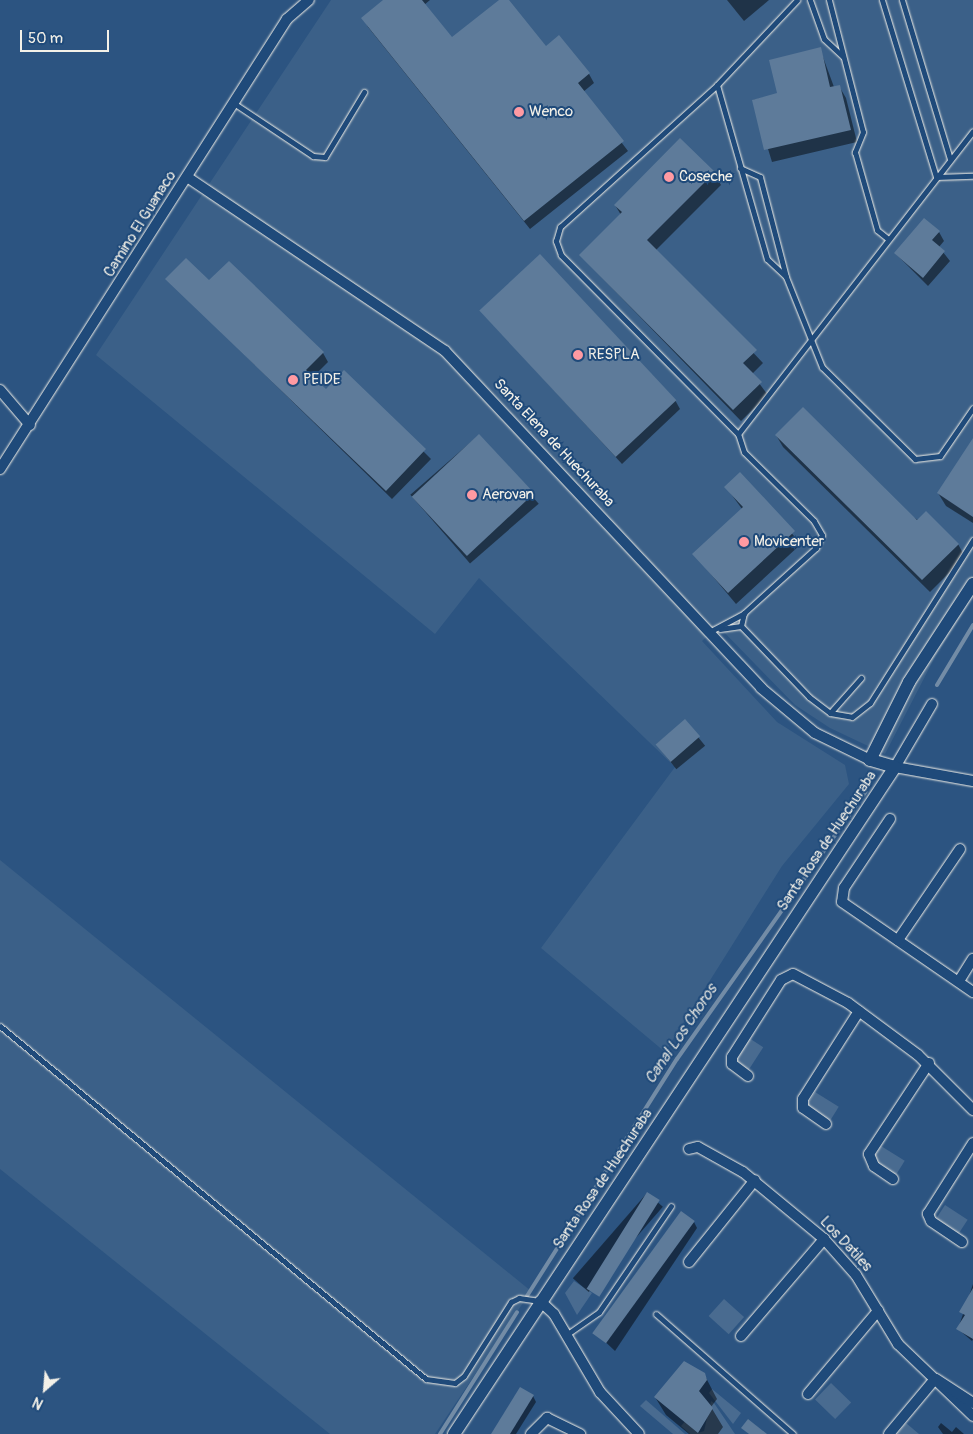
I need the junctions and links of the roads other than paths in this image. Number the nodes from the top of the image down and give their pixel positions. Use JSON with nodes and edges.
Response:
{"nodes":[{"id":1,"x":296,"y":0,"type":"edge"},
{"id":2,"x":309,"y":0,"type":"edge"},
{"id":3,"x":797,"y":0,"type":"edge"},
{"id":4,"x":810,"y":0,"type":"edge"},
{"id":5,"x":829,"y":0,"type":"edge"},
{"id":6,"x":882,"y":0,"type":"edge"},
{"id":7,"x":902,"y":0,"type":"edge"},
{"id":8,"x":287,"y":19,"type":"junction"},
{"id":9,"x":843,"y":57,"type":"junction"},
{"id":10,"x":716,"y":85,"type":"junction"},
{"id":11,"x":364,"y":92,"type":"dead end"},
{"id":12,"x":235,"y":104,"type":"junction"},
{"id":13,"x":973,"y":132,"type":"edge"},
{"id":14,"x":950,"y":159,"type":"junction"},
{"id":15,"x":740,"y":168,"type":"junction"},
{"id":16,"x":973,"y":176,"type":"edge"},
{"id":17,"x":187,"y":177,"type":"junction"},
{"id":18,"x":936,"y":177,"type":"junction"},
{"id":19,"x":888,"y":238,"type":"junction"},
{"id":20,"x":786,"y":278,"type":"junction"},
{"id":21,"x":809,"y":336,"type":"junction"},
{"id":22,"x":0,"y":390,"type":"edge"},
{"id":23,"x":973,"y":408,"type":"edge"},
{"id":24,"x":30,"y":425,"type":"junction"},
{"id":25,"x":738,"y":434,"type":"junction"},
{"id":26,"x":0,"y":469,"type":"edge"},
{"id":27,"x":973,"y":540,"type":"edge"},
{"id":28,"x":973,"y":584,"type":"edge"},
{"id":29,"x":744,"y":613,"type":"junction"},
{"id":30,"x":741,"y":626,"type":"junction"},
{"id":31,"x":710,"y":633,"type":"junction"},
{"id":32,"x":861,"y":678,"type":"dead end"},
{"id":33,"x":932,"y":704,"type":"dead end"},
{"id":34,"x":830,"y":713,"type":"junction"},
{"id":35,"x":870,"y":760,"type":"junction"},
{"id":36,"x":896,"y":767,"type":"junction"},
{"id":37,"x":973,"y":780,"type":"edge"},
{"id":38,"x":890,"y":819,"type":"dead end"},
{"id":39,"x":960,"y":849,"type":"dead end"},
{"id":40,"x":898,"y":940,"type":"junction"},
{"id":41,"x":973,"y":959,"type":"edge"},
{"id":42,"x":959,"y":981,"type":"junction"},
{"id":43,"x":973,"y":992,"type":"edge"},
{"id":44,"x":859,"y":1011,"type":"junction"},
{"id":45,"x":0,"y":1026,"type":"edge"},
{"id":46,"x":929,"y":1063,"type":"junction"},
{"id":47,"x":748,"y":1076,"type":"dead end"},
{"id":48,"x":973,"y":1110,"type":"edge"},
{"id":49,"x":826,"y":1124,"type":"dead end"},
{"id":50,"x":973,"y":1143,"type":"edge"},
{"id":51,"x":689,"y":1149,"type":"dead end"},
{"id":52,"x":893,"y":1179,"type":"dead end"},
{"id":53,"x":755,"y":1180,"type":"junction"},
{"id":54,"x":670,"y":1206,"type":"dead end"},
{"id":55,"x":824,"y":1239,"type":"junction"},
{"id":56,"x":962,"y":1242,"type":"dead end"},
{"id":57,"x":688,"y":1262,"type":"dead end"},
{"id":58,"x":540,"y":1301,"type":"junction"},
{"id":59,"x":878,"y":1311,"type":"junction"},
{"id":60,"x":656,"y":1314,"type":"dead end"},
{"id":61,"x":566,"y":1335,"type":"junction"},
{"id":62,"x":741,"y":1336,"type":"dead end"},
{"id":63,"x":935,"y":1379,"type":"junction"},
{"id":64,"x":808,"y":1394,"type":"dead end"},
{"id":65,"x":973,"y":1403,"type":"edge"},
{"id":66,"x":973,"y":1416,"type":"edge"},
{"id":67,"x":454,"y":1434,"type":"edge"},
{"id":68,"x":531,"y":1434,"type":"edge"},
{"id":69,"x":580,"y":1434,"type":"edge"},
{"id":70,"x":639,"y":1434,"type":"edge"},
{"id":71,"x":793,"y":1434,"type":"edge"},
{"id":72,"x":889,"y":1434,"type":"edge"}],
"edges":[{"from":1,"to":8,"type":"street"},
{"from":2,"to":8,"type":"street","name":"Camino El Guanaco"},
{"from":3,"to":10,"type":"lane"},
{"from":4,"to":9,"type":"lane"},
{"from":5,"to":9,"type":"lane"},
{"from":6,"to":18,"type":"lane"},
{"from":7,"to":14,"type":"lane"},
{"from":8,"to":12,"type":"street","name":"Camino El Guanaco"},
{"from":9,"to":19,"type":"lane"},
{"from":10,"to":15,"type":"lane"},
{"from":10,"to":25,"type":"lane"},
{"from":11,"to":12,"type":"lane"},
{"from":12,"to":17,"type":"street","name":"Camino El Guanaco"},
{"from":13,"to":14,"type":"lane"},
{"from":14,"to":18,"type":"lane"},
{"from":15,"to":20,"type":"lane"},
{"from":15,"to":20,"type":"lane"},
{"from":16,"to":18,"type":"lane"},
{"from":17,"to":24,"type":"street","name":"Camino El Guanaco"},
{"from":17,"to":31,"type":"street","name":"Santa Elena de Huechuraba"},
{"from":18,"to":19,"type":"lane"},
{"from":19,"to":21,"type":"lane"},
{"from":20,"to":21,"type":"lane"},
{"from":21,"to":23,"type":"lane"},
{"from":21,"to":25,"type":"lane"},
{"from":22,"to":24,"type":"street"},
{"from":24,"to":26,"type":"street","name":"Camino El Guanaco"},
{"from":25,"to":29,"type":"lane"},
{"from":27,"to":34,"type":"lane"},
{"from":28,"to":35,"type":"street","name":"Santa Rosa de Huechuraba"},
{"from":29,"to":30,"type":"lane"},
{"from":29,"to":31,"type":"lane"},
{"from":30,"to":31,"type":"lane"},
{"from":30,"to":34,"type":"lane"},
{"from":31,"to":35,"type":"street","name":"Santa Elena de Huechuraba"},
{"from":32,"to":34,"type":"lane"},
{"from":33,"to":36,"type":"street","name":"Santa Rosa de Huechuraba"},
{"from":35,"to":36,"type":"street","name":"Santa Rosa de Huechuraba"},
{"from":36,"to":37,"type":"street"},
{"from":36,"to":58,"type":"street","name":"Santa Rosa de Huechuraba"},
{"from":38,"to":40,"type":"street"},
{"from":39,"to":40,"type":"street"},
{"from":40,"to":42,"type":"street"},
{"from":41,"to":42,"type":"street"},
{"from":42,"to":43,"type":"street"},
{"from":44,"to":46,"type":"street"},
{"from":44,"to":47,"type":"street"},
{"from":44,"to":49,"type":"street"},
{"from":45,"to":58,"type":"lane"},
{"from":46,"to":48,"type":"street"},
{"from":46,"to":52,"type":"street"},
{"from":50,"to":56,"type":"street"},
{"from":51,"to":53,"type":"street","name":"Los Datiles"},
{"from":53,"to":55,"type":"street","name":"Los Datiles"},
{"from":53,"to":57,"type":"street"},
{"from":54,"to":61,"type":"lane"},
{"from":55,"to":59,"type":"street","name":"Los Datiles"},
{"from":55,"to":62,"type":"street"},
{"from":58,"to":61,"type":"street"},
{"from":58,"to":67,"type":"street","name":"Santa Rosa de Huechuraba"},
{"from":59,"to":63,"type":"street","name":"Los Datiles"},
{"from":59,"to":64,"type":"street"},
{"from":60,"to":71,"type":"lane"},
{"from":61,"to":70,"type":"street"},
{"from":63,"to":65,"type":"street"},
{"from":63,"to":66,"type":"street","name":"Los Datiles"},
{"from":63,"to":72,"type":"street"},
{"from":68,"to":69,"type":"street"}]}
